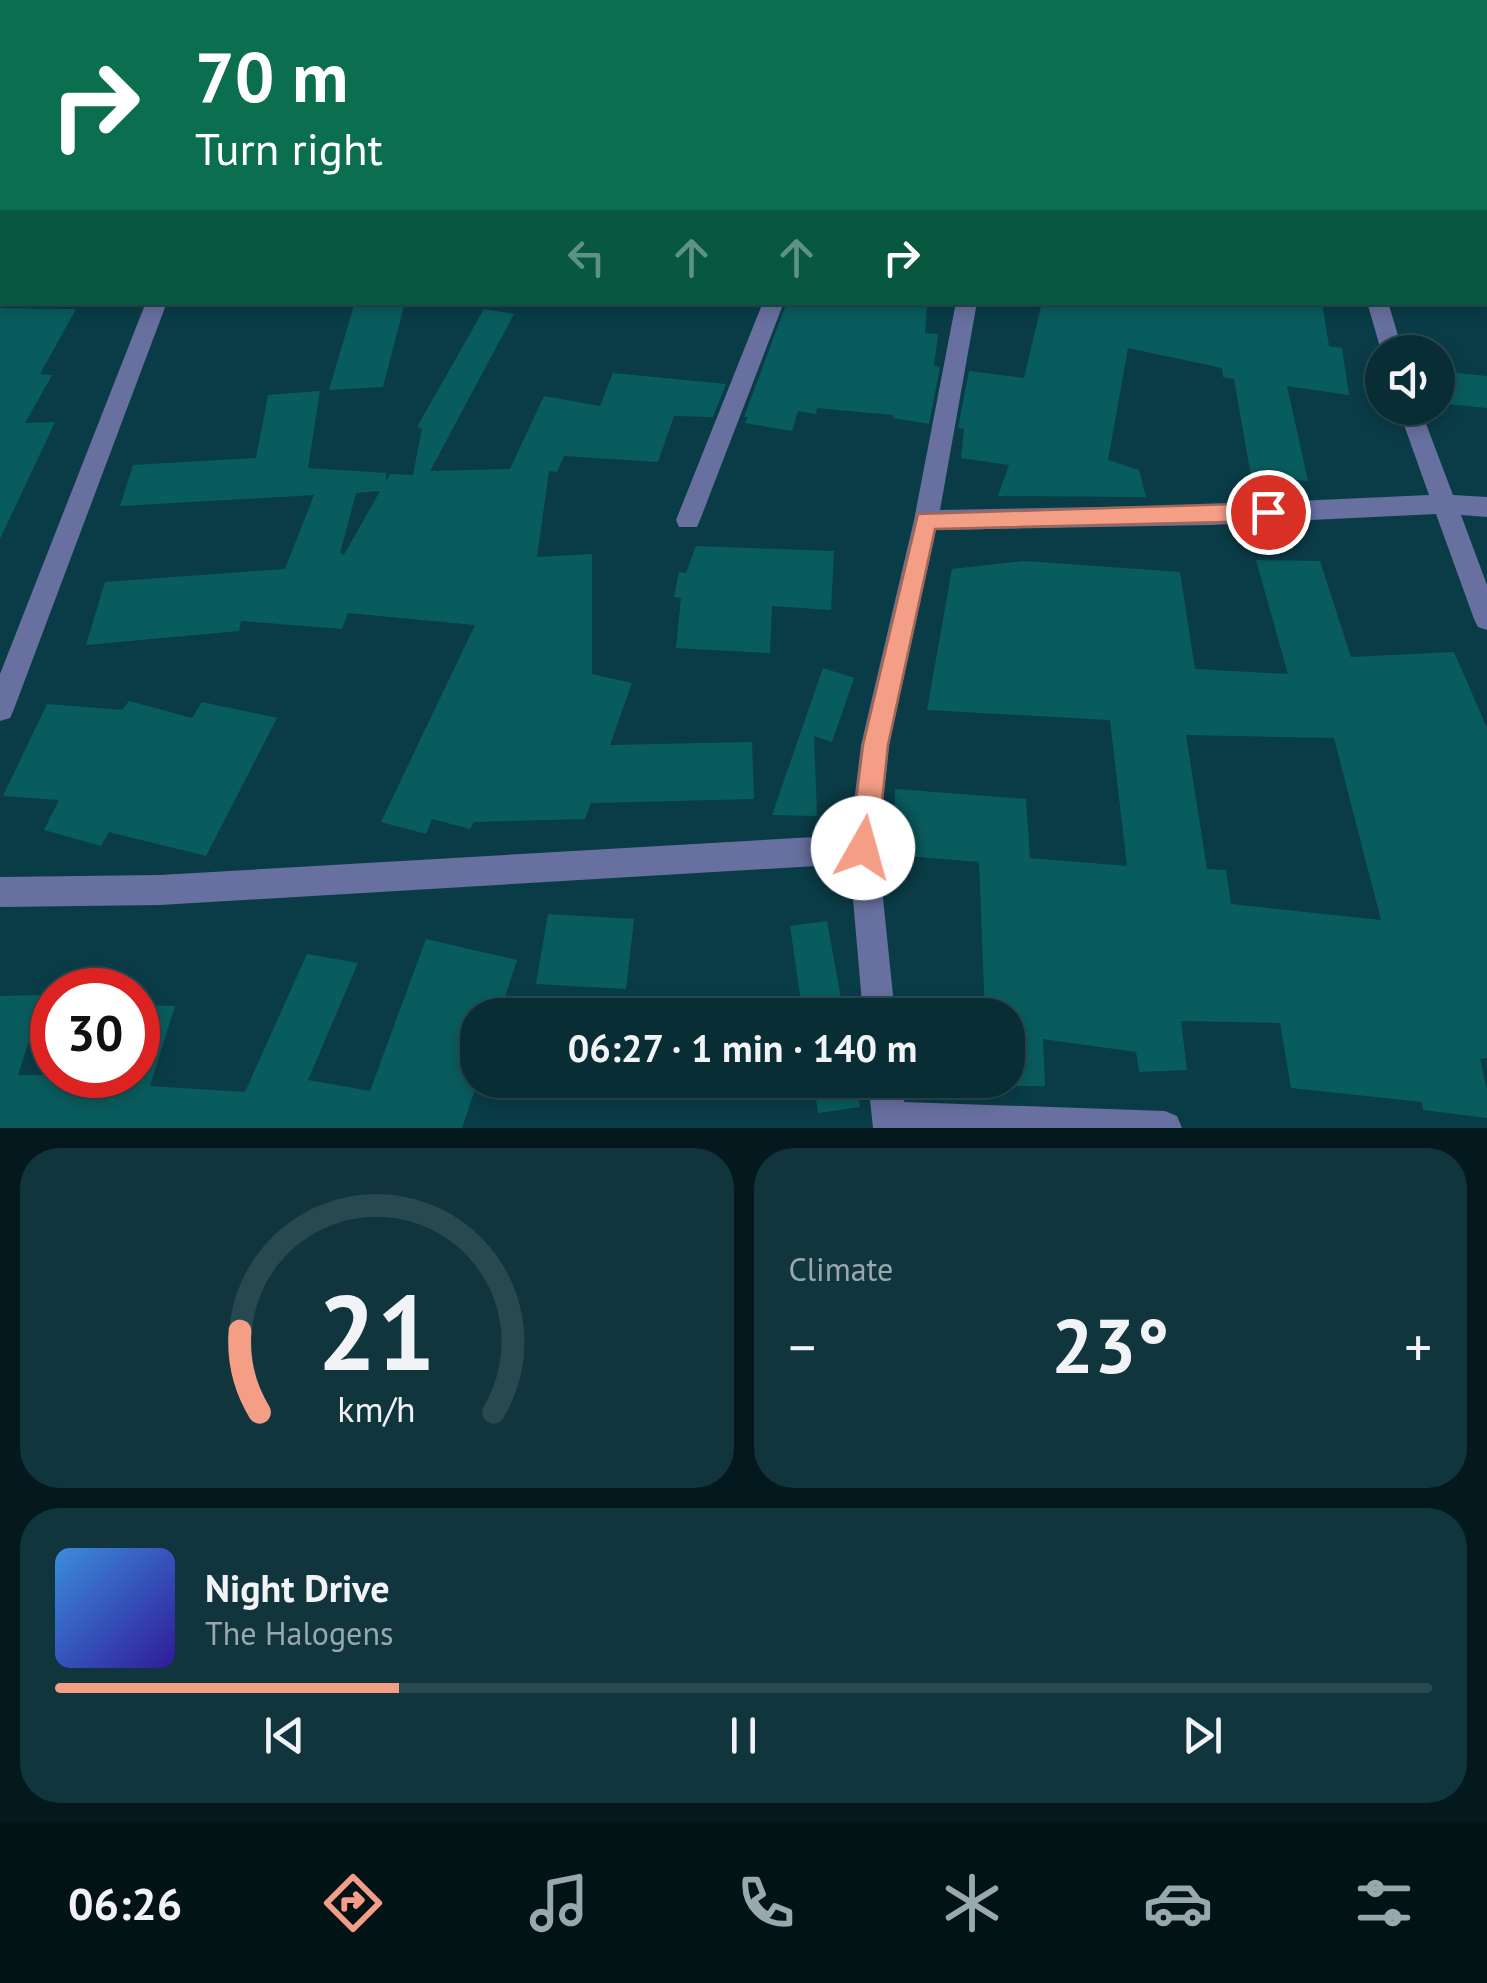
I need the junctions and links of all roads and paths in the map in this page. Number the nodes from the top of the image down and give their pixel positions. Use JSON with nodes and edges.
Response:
{"nodes":[{"id":1,"x":156,"y":305,"type":"edge"},
{"id":2,"x":773,"y":305,"type":"edge"},
{"id":3,"x":966,"y":305,"type":"edge"},
{"id":4,"x":1378,"y":305,"type":"edge"},
{"id":5,"x":1387,"y":335,"type":"edge"},
{"id":6,"x":1415,"y":425,"type":"edge"},
{"id":7,"x":1443,"y":504,"type":"junction"},
{"id":8,"x":1487,"y":506,"type":"edge"},
{"id":9,"x":688,"y":520,"type":"dead end"},
{"id":10,"x":926,"y":520,"type":"junction"},
{"id":11,"x":1487,"y":619,"type":"edge"},
{"id":12,"x":0,"y":709,"type":"edge"},
{"id":13,"x":863,"y":848,"type":"junction"},
{"id":14,"x":0,"y":892,"type":"edge"},
{"id":15,"x":877,"y":998,"type":"edge"},
{"id":16,"x":887,"y":1098,"type":"edge"},
{"id":17,"x":889,"y":1123,"type":"edge"},
{"id":18,"x":1165,"y":1128,"type":"edge"}],
"edges":[{"from":1,"to":12,"type":"street"},
{"from":2,"to":9,"type":"street"},
{"from":3,"to":10,"type":"street"},
{"from":4,"to":5,"type":"street"},
{"from":6,"to":7,"type":"street"},
{"from":7,"to":8,"type":"street"},
{"from":7,"to":10,"type":"street"},
{"from":7,"to":11,"type":"street"},
{"from":10,"to":13,"type":"street"},
{"from":13,"to":14,"type":"street"},
{"from":13,"to":15,"type":"street"},
{"from":16,"to":17,"type":"street"},
{"from":17,"to":18,"type":"street"}]}
